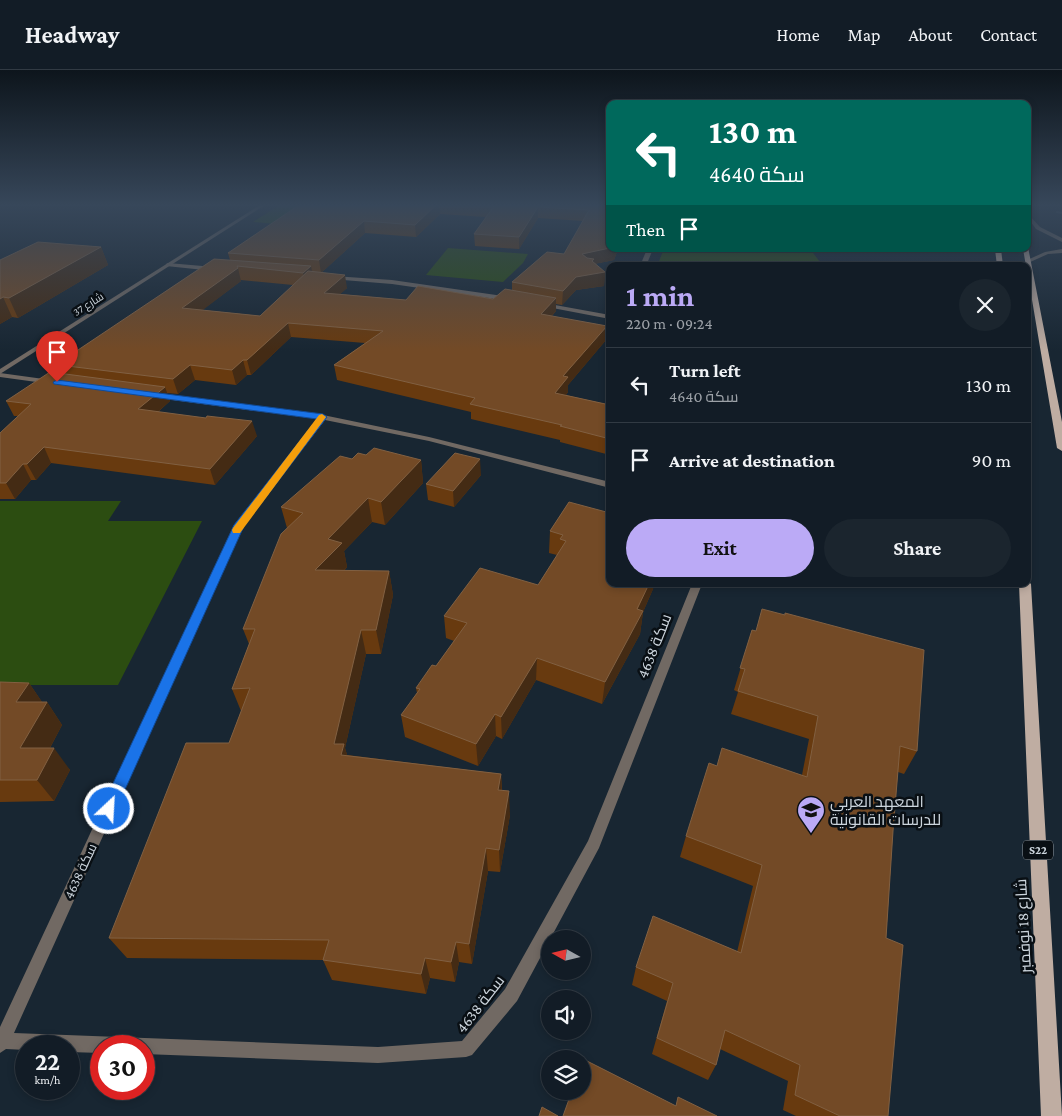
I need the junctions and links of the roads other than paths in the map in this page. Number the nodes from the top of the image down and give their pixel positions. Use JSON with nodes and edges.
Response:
{"nodes":[{"id":1,"x":186,"y":254,"type":"edge"},
{"id":2,"x":1027,"y":254,"type":"edge"},
{"id":3,"x":1044,"y":254,"type":"edge"},
{"id":4,"x":1028,"y":261,"type":"joint"},
{"id":5,"x":168,"y":265,"type":"junction"},
{"id":6,"x":226,"y":270,"type":"edge"},
{"id":7,"x":324,"y":277,"type":"edge"},
{"id":8,"x":1031,"y":278,"type":"edge"},
{"id":9,"x":517,"y":300,"type":"edge"},
{"id":10,"x":536,"y":303,"type":"edge"},
{"id":11,"x":606,"y":315,"type":"edge"},
{"id":12,"x":0,"y":373,"type":"edge"},
{"id":13,"x":59,"y":383,"type":"edge"},
{"id":14,"x":147,"y":394,"type":"edge"},
{"id":15,"x":323,"y":417,"type":"junction"},
{"id":16,"x":1062,"y":448,"type":"edge"},
{"id":17,"x":606,"y":484,"type":"edge"},
{"id":18,"x":696,"y":587,"type":"edge"},
{"id":19,"x":1025,"y":587,"type":"edge"},
{"id":20,"x":1,"y":1043,"type":"edge"},
{"id":21,"x":1052,"y":1116,"type":"edge"}],
"edges":[{"from":1,"to":5,"type":"street","name":"شارع 37"},
{"from":2,"to":4,"type":"main road"},
{"from":3,"to":4,"type":"street"},
{"from":5,"to":6,"type":"street"},
{"from":5,"to":12,"type":"street","name":"شارع 37"},
{"from":7,"to":9,"type":"street"},
{"from":8,"to":16,"type":"main road"},
{"from":10,"to":11,"type":"street"},
{"from":12,"to":13,"type":"street"},
{"from":14,"to":15,"type":"street"},
{"from":15,"to":17,"type":"street"},
{"from":15,"to":20,"type":"street","name":"سكة 4638"},
{"from":18,"to":20,"type":"street","name":"سكة 4638"},
{"from":19,"to":21,"type":"main road","name":"شارع 18 نوفمبر","number":"S22"}]}
